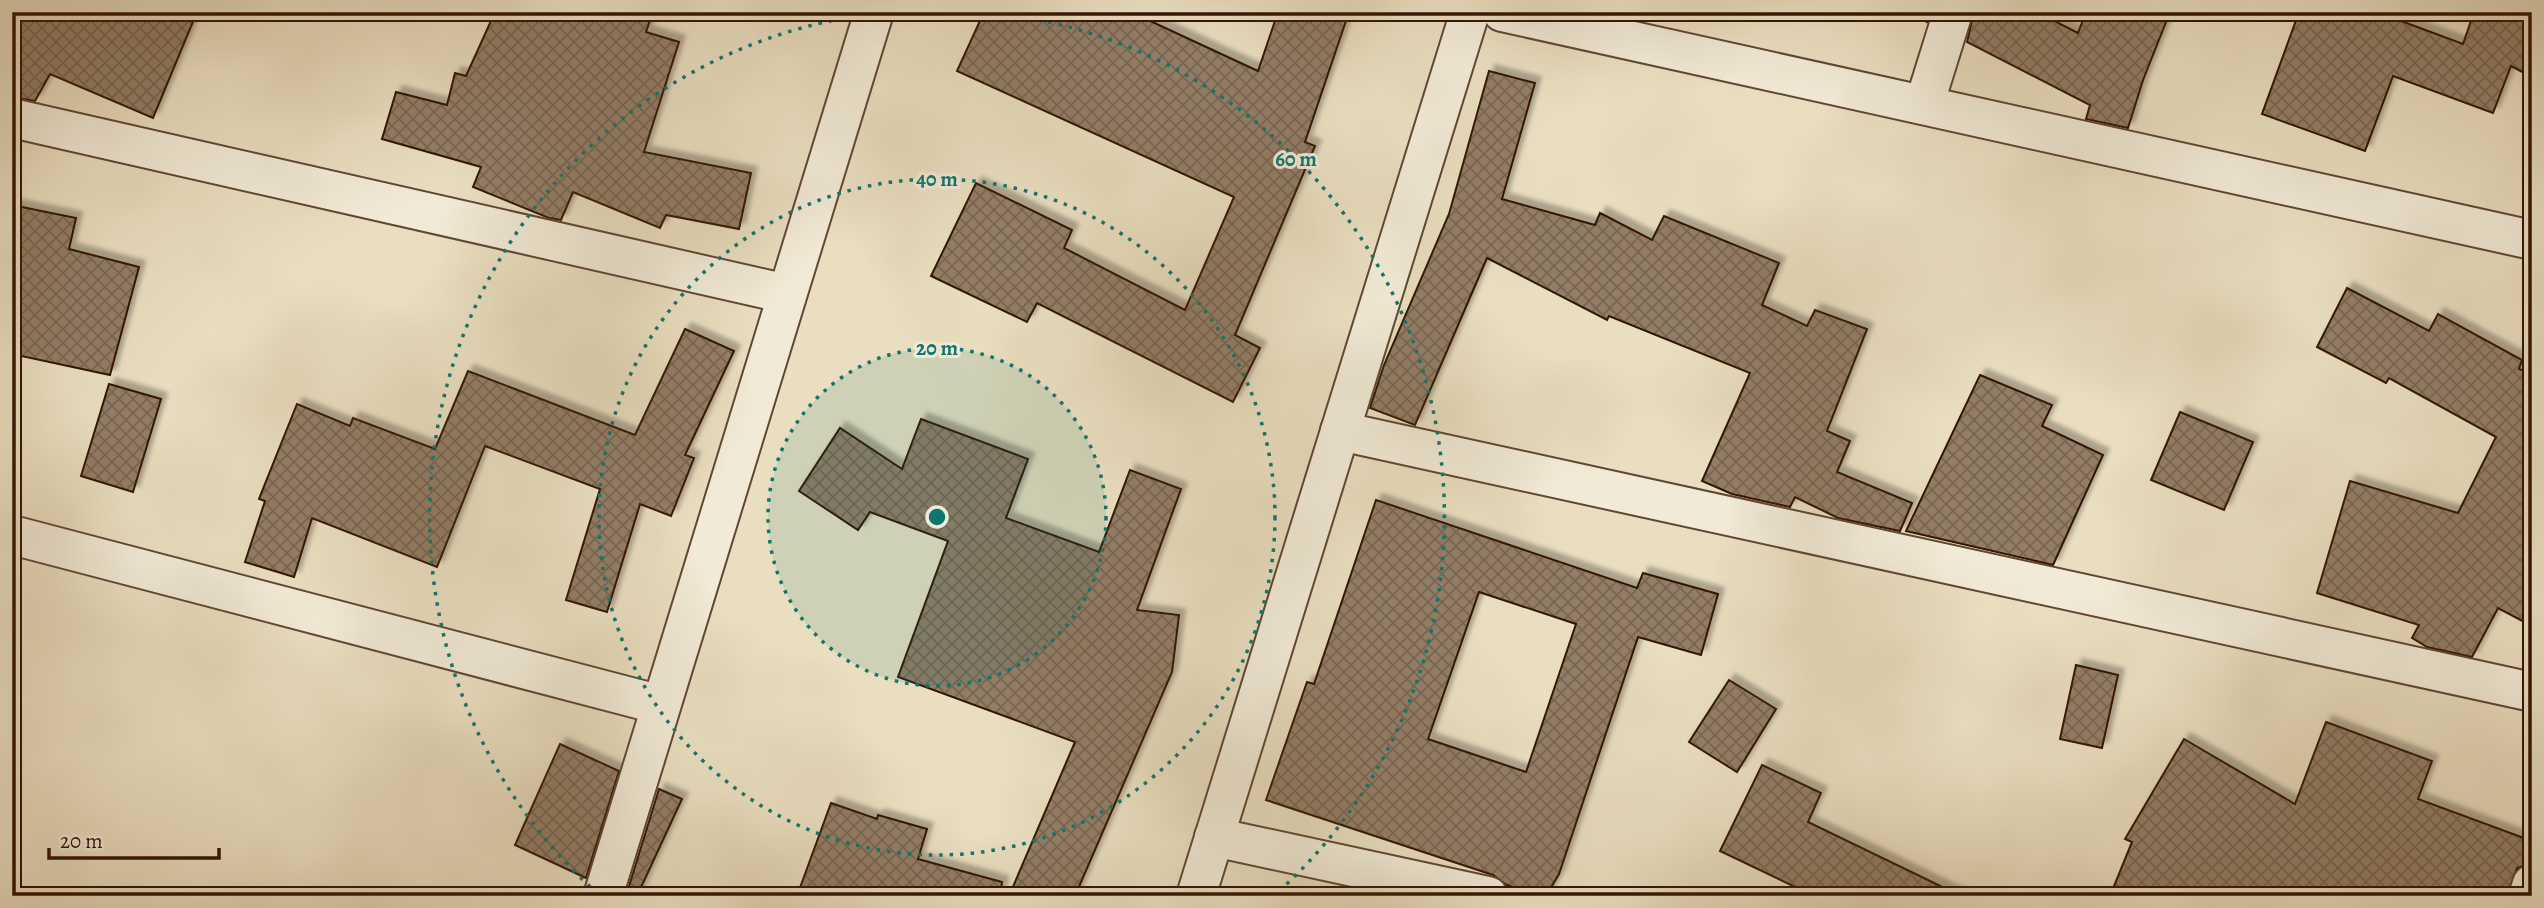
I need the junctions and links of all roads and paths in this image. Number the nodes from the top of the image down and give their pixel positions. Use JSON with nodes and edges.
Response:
{"nodes":[{"id":1,"x":874,"y":12,"type":"edge"},
{"id":2,"x":1470,"y":12,"type":"edge"},
{"id":3,"x":1502,"y":12,"type":"edge"},
{"id":4,"x":1953,"y":12,"type":"edge"},
{"id":5,"x":1924,"y":105,"type":"junction"},
{"id":6,"x":12,"y":118,"type":"edge"},
{"id":7,"x":2532,"y":240,"type":"edge"},
{"id":8,"x":788,"y":294,"type":"junction"},
{"id":9,"x":1340,"y":431,"type":"junction"},
{"id":10,"x":12,"y":535,"type":"edge"},
{"id":11,"x":2532,"y":692,"type":"edge"},
{"id":12,"x":662,"y":705,"type":"junction"},
{"id":13,"x":1214,"y":837,"type":"junction"},
{"id":14,"x":2532,"y":884,"type":"edge"},
{"id":15,"x":603,"y":896,"type":"edge"},
{"id":16,"x":1196,"y":896,"type":"edge"},
{"id":17,"x":1488,"y":896,"type":"edge"},
{"id":18,"x":2528,"y":896,"type":"edge"}],
"edges":[{"from":1,"to":8,"type":"street"},
{"from":2,"to":9,"type":"street"},
{"from":3,"to":5,"type":"street"},
{"from":4,"to":5,"type":"street"},
{"from":5,"to":7,"type":"street"},
{"from":6,"to":8,"type":"street"},
{"from":8,"to":12,"type":"street"},
{"from":9,"to":11,"type":"street"},
{"from":9,"to":13,"type":"street"},
{"from":10,"to":12,"type":"street"},
{"from":12,"to":15,"type":"street"},
{"from":13,"to":16,"type":"street"},
{"from":13,"to":17,"type":"street"},
{"from":14,"to":18,"type":"street"}]}
